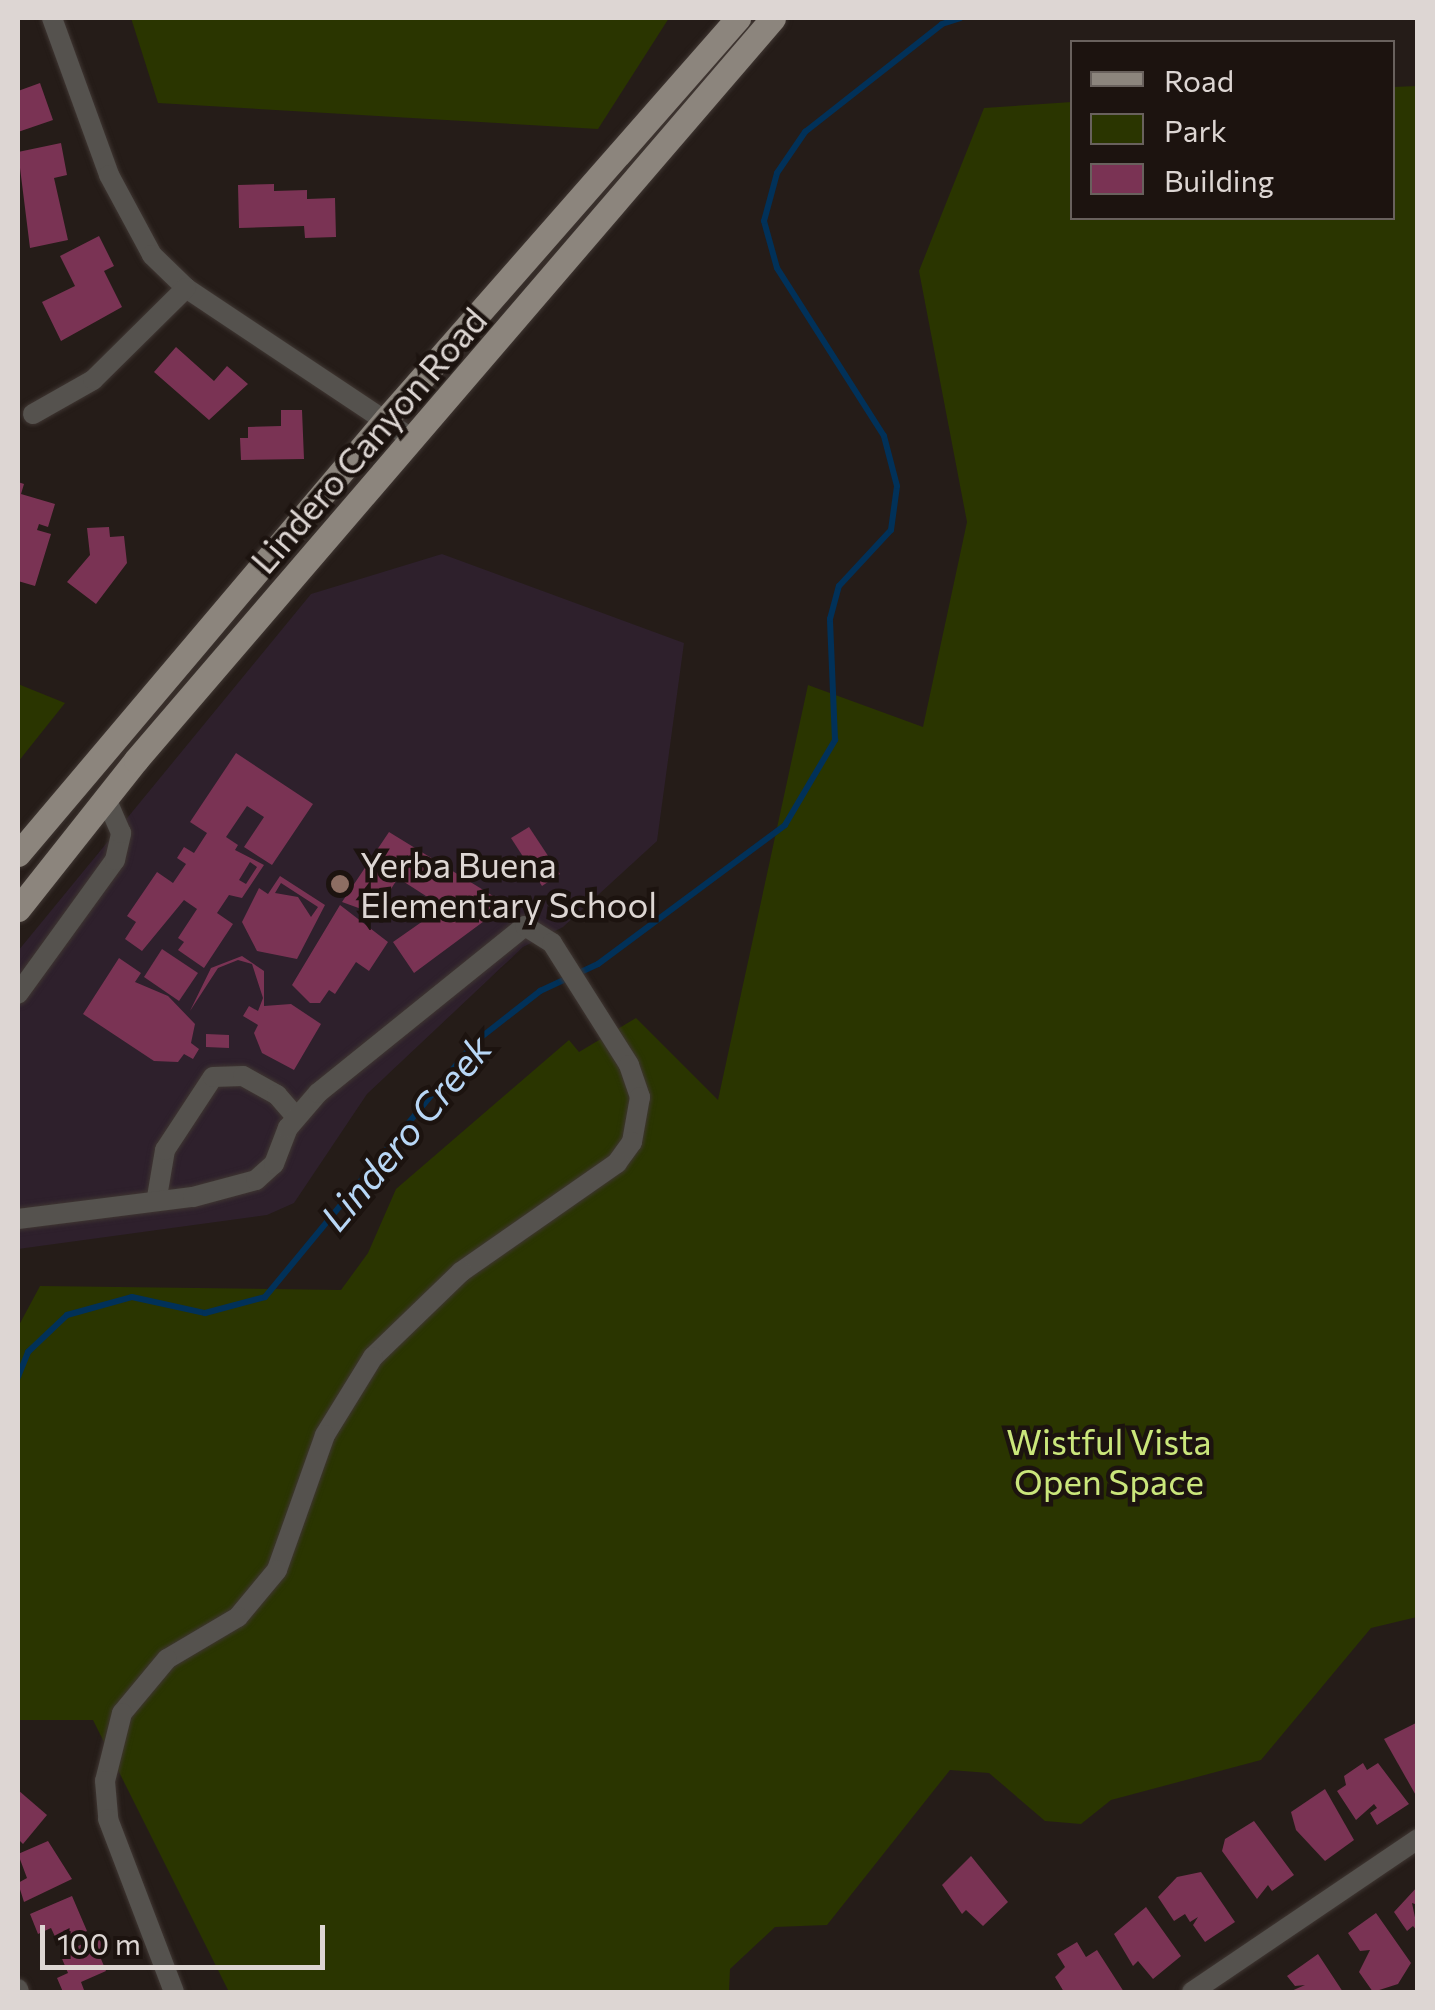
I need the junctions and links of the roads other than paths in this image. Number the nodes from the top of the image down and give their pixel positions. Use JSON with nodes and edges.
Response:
{"nodes":[{"id":1,"x":52,"y":18,"type":"edge"},
{"id":2,"x":738,"y":18,"type":"edge"},
{"id":3,"x":773,"y":18,"type":"edge"},
{"id":4,"x":186,"y":288,"type":"junction"},
{"id":5,"x":33,"y":414,"type":"dead end"},
{"id":6,"x":386,"y":419,"type":"junction"},
{"id":7,"x":414,"y":440,"type":"junction"},
{"id":8,"x":106,"y":796,"type":"junction"},
{"id":9,"x":18,"y":854,"type":"edge"},
{"id":10,"x":18,"y":909,"type":"edge"},
{"id":11,"x":18,"y":994,"type":"edge"},
{"id":12,"x":295,"y":1116,"type":"junction"},
{"id":13,"x":157,"y":1196,"type":"junction"},
{"id":14,"x":18,"y":1219,"type":"edge"},
{"id":15,"x":1418,"y":1839,"type":"edge"},
{"id":16,"x":174,"y":1992,"type":"edge"},
{"id":17,"x":1192,"y":1992,"type":"edge"}],
"edges":[{"from":1,"to":4,"type":"street"},
{"from":2,"to":6,"type":"main road","name":"Lindero Canyon Road"},
{"from":3,"to":7,"type":"main road","name":"Lindero Canyon Road"},
{"from":4,"to":5,"type":"street"},
{"from":4,"to":6,"type":"street"},
{"from":6,"to":7,"type":"street"},
{"from":6,"to":9,"type":"main road","name":"Lindero Canyon Road"},
{"from":7,"to":8,"type":"main road","name":"Lindero Canyon Road"},
{"from":8,"to":10,"type":"main road","name":"Lindero Canyon Road"},
{"from":8,"to":11,"type":"street"},
{"from":12,"to":13,"type":"street"},
{"from":12,"to":13,"type":"street"},
{"from":12,"to":16,"type":"street"},
{"from":13,"to":14,"type":"street"},
{"from":15,"to":17,"type":"street"}]}
